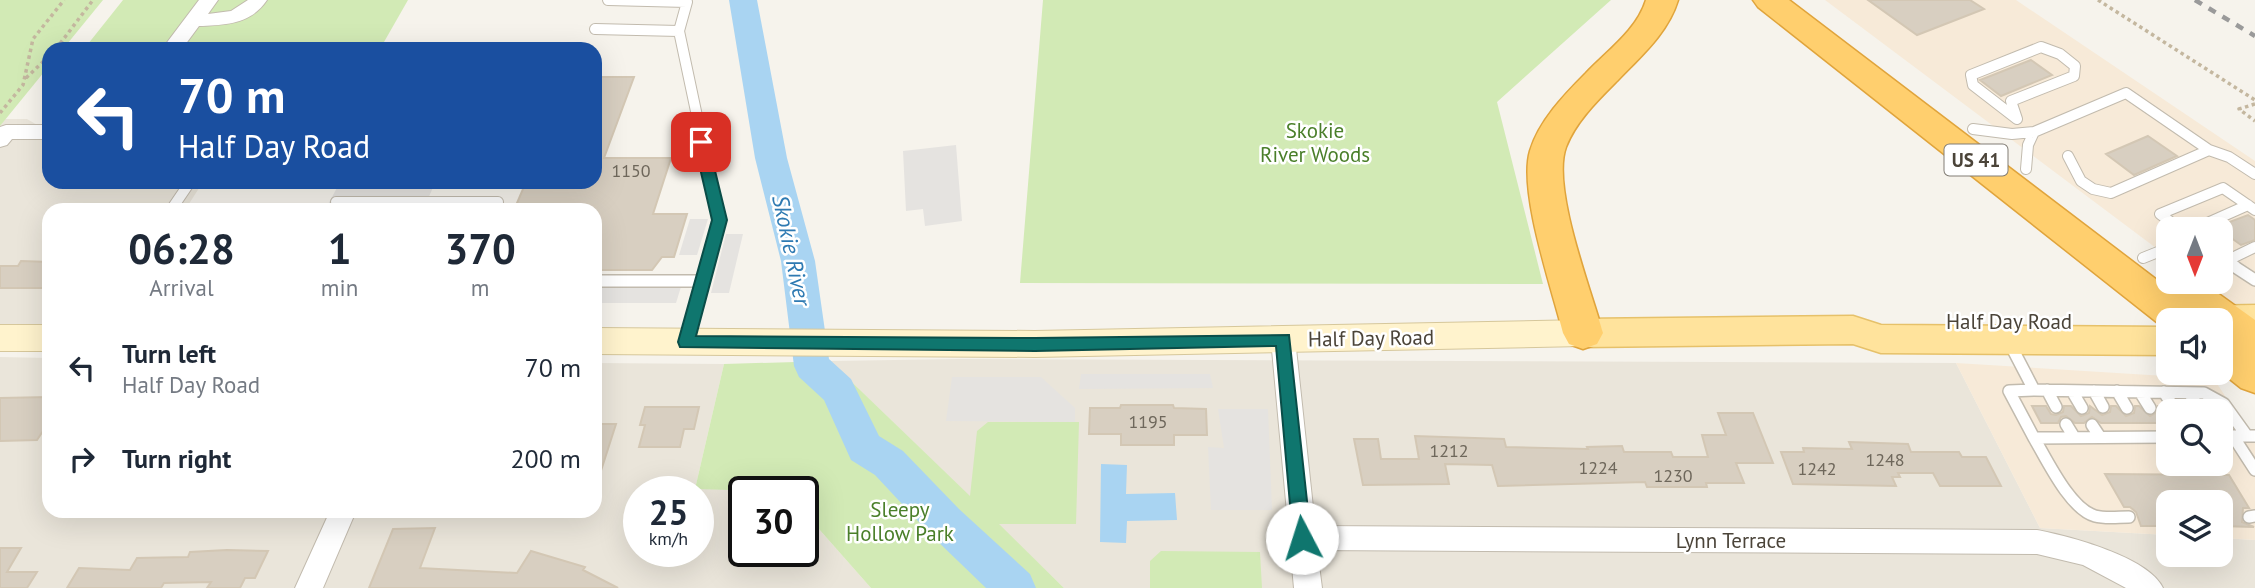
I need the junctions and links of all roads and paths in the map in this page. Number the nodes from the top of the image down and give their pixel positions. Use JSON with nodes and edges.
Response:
{"nodes":[{"id":1,"x":64,"y":0,"type":"edge"},
{"id":2,"x":93,"y":0,"type":"edge"},
{"id":3,"x":209,"y":0,"type":"edge"},
{"id":4,"x":258,"y":0,"type":"edge"},
{"id":5,"x":608,"y":0,"type":"edge"},
{"id":6,"x":1662,"y":0,"type":"edge"},
{"id":7,"x":1769,"y":0,"type":"edge"},
{"id":8,"x":1803,"y":0,"type":"edge"},
{"id":9,"x":2098,"y":0,"type":"edge"},
{"id":10,"x":193,"y":20,"type":"junction"},
{"id":11,"x":595,"y":29,"type":"dead end"},
{"id":12,"x":679,"y":31,"type":"junction"},
{"id":13,"x":61,"y":42,"type":"edge"},
{"id":14,"x":177,"y":42,"type":"edge"},
{"id":15,"x":42,"y":62,"type":"edge"},
{"id":16,"x":24,"y":79,"type":"junction"},
{"id":17,"x":2255,"y":102,"type":"edge"},
{"id":18,"x":2017,"y":119,"type":"joint"},
{"id":19,"x":2255,"y":121,"type":"edge"},
{"id":20,"x":2,"y":128,"type":"edge"},
{"id":21,"x":1973,"y":129,"type":"junction"},
{"id":22,"x":42,"y":131,"type":"edge"},
{"id":23,"x":2034,"y":132,"type":"junction"},
{"id":24,"x":2209,"y":150,"type":"junction"},
{"id":25,"x":2068,"y":156,"type":"dead end"},
{"id":26,"x":2026,"y":169,"type":"junction"},
{"id":27,"x":2255,"y":174,"type":"edge"},
{"id":28,"x":336,"y":202,"type":"dead end"},
{"id":29,"x":498,"y":203,"type":"edge"},
{"id":30,"x":2251,"y":208,"type":"edge"},
{"id":31,"x":2164,"y":217,"type":"edge"},
{"id":32,"x":2227,"y":217,"type":"edge"},
{"id":33,"x":2255,"y":247,"type":"edge"},
{"id":34,"x":2233,"y":256,"type":"edge"},
{"id":35,"x":2156,"y":258,"type":"edge"},
{"id":36,"x":2233,"y":264,"type":"edge"},
{"id":37,"x":2252,"y":274,"type":"edge"},
{"id":38,"x":602,"y":281,"type":"edge"},
{"id":39,"x":702,"y":281,"type":"junction"},
{"id":40,"x":2186,"y":294,"type":"edge"},
{"id":41,"x":2167,"y":308,"type":"edge"},
{"id":42,"x":2200,"y":308,"type":"edge"},
{"id":43,"x":2156,"y":321,"type":"edge"},
{"id":44,"x":1853,"y":330,"type":"junction"},
{"id":45,"x":1583,"y":333,"type":"junction"},
{"id":46,"x":2233,"y":334,"type":"edge"},
{"id":47,"x":2233,"y":336,"type":"edge"},
{"id":48,"x":0,"y":338,"type":"edge"},
{"id":49,"x":42,"y":338,"type":"edge"},
{"id":50,"x":1283,"y":339,"type":"junction"},
{"id":51,"x":602,"y":341,"type":"edge"},
{"id":52,"x":2008,"y":341,"type":"junction"},
{"id":53,"x":2156,"y":341,"type":"edge"},
{"id":54,"x":686,"y":342,"type":"junction"},
{"id":55,"x":2255,"y":342,"type":"edge"},
{"id":56,"x":2233,"y":346,"type":"edge"},
{"id":57,"x":2255,"y":348,"type":"edge"},
{"id":58,"x":2255,"y":376,"type":"edge"},
{"id":59,"x":2034,"y":390,"type":"junction"},
{"id":60,"x":2047,"y":390,"type":"junction"},
{"id":61,"x":2072,"y":391,"type":"junction"},
{"id":62,"x":2094,"y":391,"type":"junction"},
{"id":63,"x":2117,"y":391,"type":"junction"},
{"id":64,"x":2140,"y":392,"type":"junction"},
{"id":65,"x":2164,"y":392,"type":"junction"},
{"id":66,"x":2189,"y":393,"type":"junction"},
{"id":67,"x":2168,"y":399,"type":"edge"},
{"id":68,"x":2193,"y":399,"type":"edge"},
{"id":69,"x":2056,"y":407,"type":"dead end"},
{"id":70,"x":2103,"y":407,"type":"dead end"},
{"id":71,"x":2082,"y":408,"type":"dead end"},
{"id":72,"x":2127,"y":408,"type":"dead end"},
{"id":73,"x":2150,"y":408,"type":"dead end"},
{"id":74,"x":2066,"y":424,"type":"dead end"},
{"id":75,"x":2092,"y":425,"type":"dead end"},
{"id":76,"x":2114,"y":425,"type":"dead end"},
{"id":77,"x":2137,"y":425,"type":"dead end"},
{"id":78,"x":2233,"y":436,"type":"edge"},
{"id":79,"x":2251,"y":436,"type":"edge"},
{"id":80,"x":2074,"y":437,"type":"junction"},
{"id":81,"x":2099,"y":437,"type":"junction"},
{"id":82,"x":2121,"y":437,"type":"junction"},
{"id":83,"x":2144,"y":437,"type":"junction"},
{"id":84,"x":2156,"y":437,"type":"edge"},
{"id":85,"x":2034,"y":438,"type":"junction"},
{"id":86,"x":2233,"y":443,"type":"edge"},
{"id":87,"x":2255,"y":470,"type":"edge"},
{"id":88,"x":2129,"y":517,"type":"dead end"},
{"id":89,"x":340,"y":518,"type":"edge"},
{"id":90,"x":1302,"y":538,"type":"junction"},
{"id":91,"x":309,"y":588,"type":"edge"},
{"id":92,"x":1308,"y":588,"type":"edge"},
{"id":93,"x":2149,"y":588,"type":"edge"}],
"edges":[{"from":1,"to":16,"type":"path"},
{"from":2,"to":13,"type":"path"},
{"from":3,"to":10,"type":"street"},
{"from":4,"to":10,"type":"street"},
{"from":5,"to":12,"type":"lane"},
{"from":6,"to":45,"type":"highway"},
{"from":7,"to":41,"type":"highway","number":"US 41"},
{"from":8,"to":21,"type":"highway","number":"US 41"},
{"from":9,"to":17,"type":"path"},
{"from":10,"to":14,"type":"street"},
{"from":11,"to":12,"type":"lane"},
{"from":12,"to":39,"type":"lane"},
{"from":15,"to":16,"type":"path"},
{"from":16,"to":20,"type":"path"},
{"from":17,"to":19,"type":"path"},
{"from":18,"to":18,"type":"lane"},
{"from":20,"to":22,"type":"street"},
{"from":21,"to":23,"type":"lane"},
{"from":21,"to":26,"type":"highway","number":"US 41"},
{"from":23,"to":24,"type":"lane"},
{"from":23,"to":26,"type":"lane"},
{"from":24,"to":25,"type":"lane"},
{"from":24,"to":27,"type":"lane"},
{"from":26,"to":35,"type":"highway","number":"US 41"},
{"from":28,"to":29,"type":"lane"},
{"from":30,"to":31,"type":"lane"},
{"from":30,"to":32,"type":"lane"},
{"from":33,"to":34,"type":"lane"},
{"from":36,"to":37,"type":"lane"},
{"from":38,"to":39,"type":"lane"},
{"from":39,"to":54,"type":"lane"},
{"from":40,"to":42,"type":"highway"},
{"from":43,"to":44,"type":"main road","name":"Half Day Road"},
{"from":44,"to":45,"type":"main road","name":"Half Day Road"},
{"from":44,"to":52,"type":"main road","name":"Half Day Road"},
{"from":45,"to":50,"type":"main road","name":"Half Day Road"},
{"from":46,"to":55,"type":"highway"},
{"from":47,"to":57,"type":"main road"},
{"from":48,"to":49,"type":"main road"},
{"from":50,"to":54,"type":"main road","name":"Half Day Road"},
{"from":50,"to":90,"type":"street"},
{"from":51,"to":54,"type":"main road","name":"Half Day Road"},
{"from":52,"to":53,"type":"main road","name":"Half Day Road"},
{"from":52,"to":59,"type":"lane"},
{"from":56,"to":58,"type":"highway"},
{"from":59,"to":60,"type":"lane"},
{"from":59,"to":85,"type":"lane"},
{"from":60,"to":61,"type":"lane"},
{"from":60,"to":69,"type":"lane"},
{"from":61,"to":62,"type":"lane"},
{"from":61,"to":71,"type":"lane"},
{"from":62,"to":63,"type":"lane"},
{"from":62,"to":70,"type":"lane"},
{"from":63,"to":64,"type":"lane"},
{"from":63,"to":72,"type":"lane"},
{"from":64,"to":65,"type":"lane"},
{"from":64,"to":73,"type":"lane"},
{"from":65,"to":66,"type":"lane"},
{"from":65,"to":67,"type":"lane"},
{"from":66,"to":68,"type":"lane"},
{"from":66,"to":79,"type":"lane"},
{"from":74,"to":80,"type":"lane"},
{"from":75,"to":81,"type":"lane"},
{"from":76,"to":82,"type":"lane"},
{"from":77,"to":83,"type":"lane"},
{"from":78,"to":79,"type":"lane"},
{"from":80,"to":81,"type":"lane"},
{"from":80,"to":85,"type":"lane"},
{"from":81,"to":82,"type":"lane"},
{"from":82,"to":83,"type":"lane"},
{"from":83,"to":84,"type":"lane"},
{"from":85,"to":88,"type":"lane"},
{"from":86,"to":87,"type":"lane"},
{"from":89,"to":91,"type":"street"},
{"from":90,"to":92,"type":"street"},
{"from":90,"to":93,"type":"street","name":"Lynn Terrace"}]}
